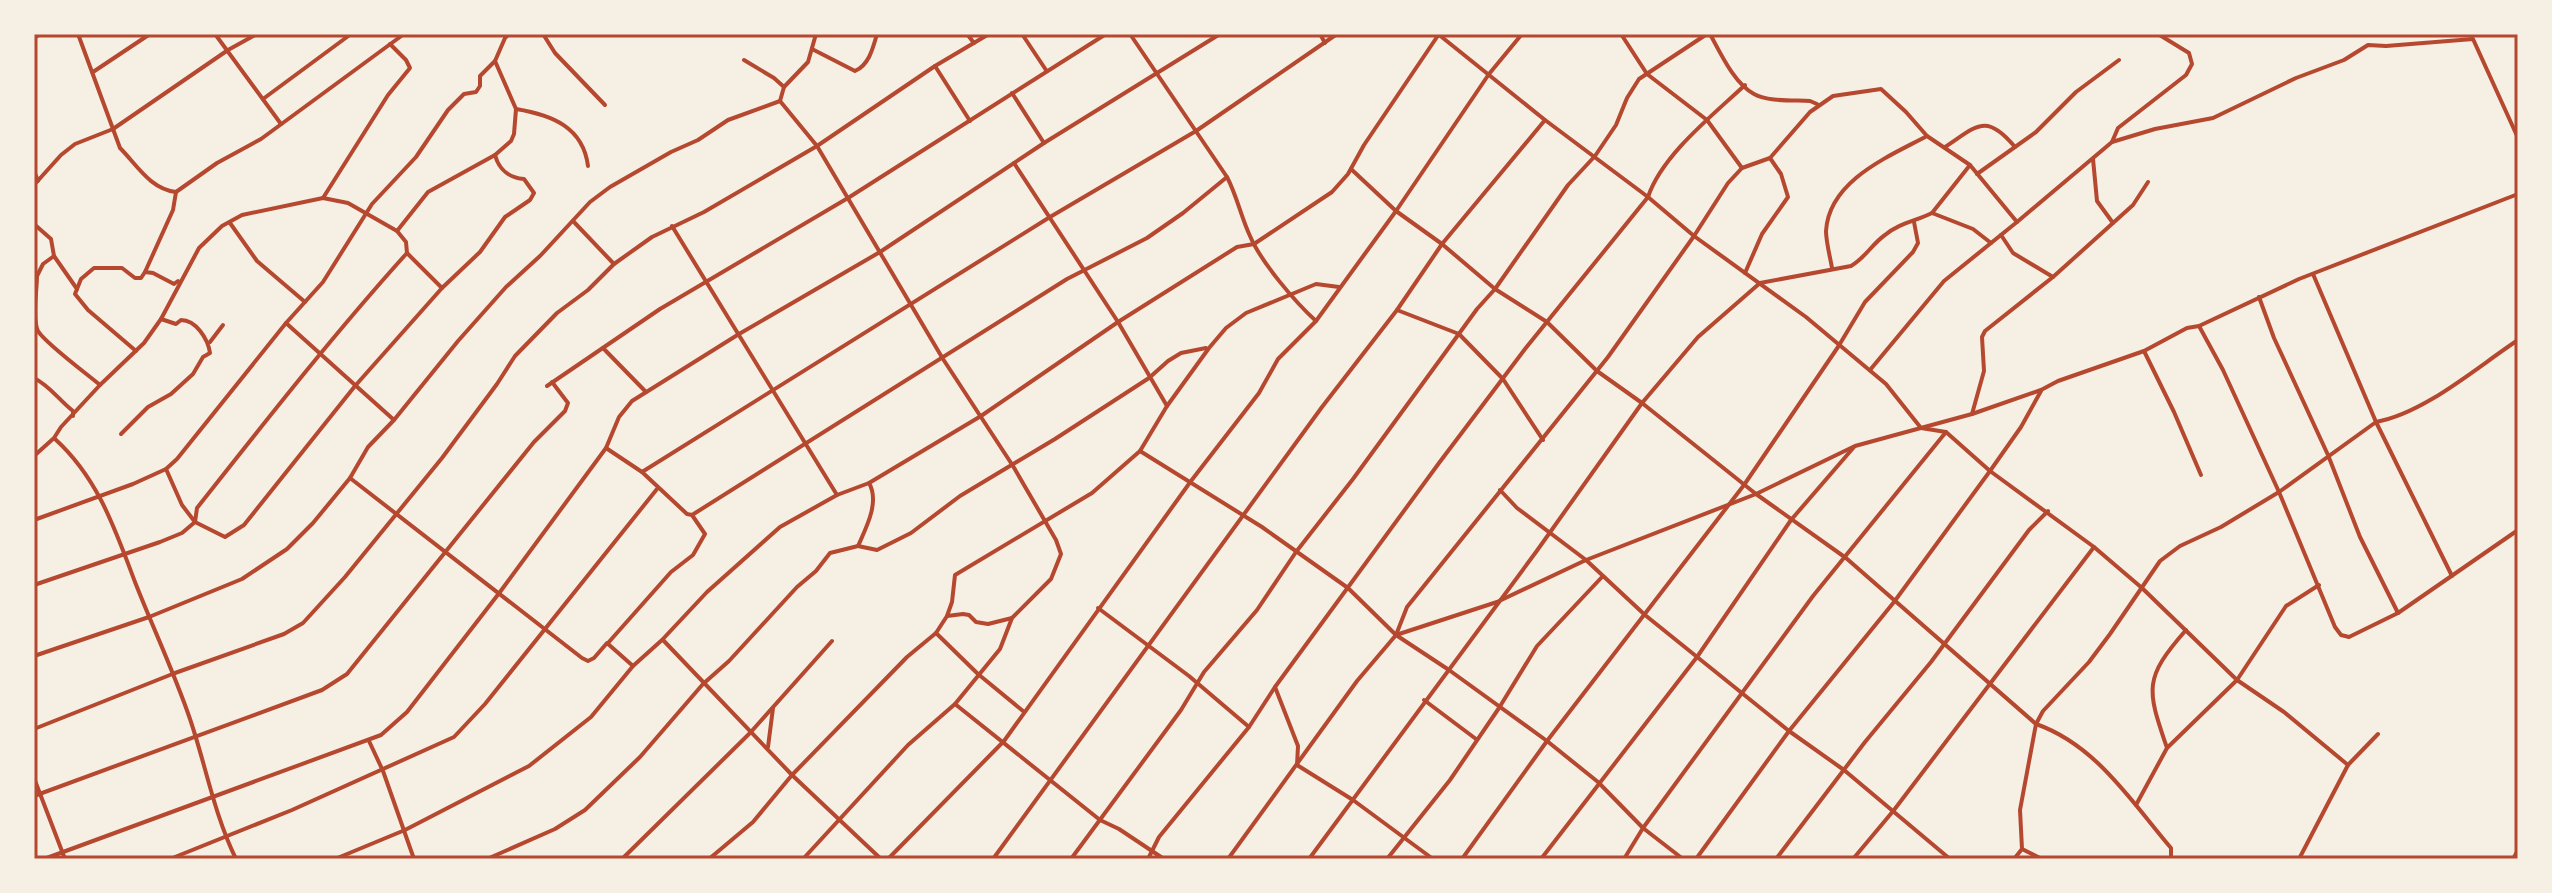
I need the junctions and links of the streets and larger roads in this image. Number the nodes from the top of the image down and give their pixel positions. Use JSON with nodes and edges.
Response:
{"nodes":[{"id":1,"x":40,"y":34,"type":"edge"},
{"id":2,"x":78,"y":34,"type":"edge"},
{"id":3,"x":150,"y":34,"type":"edge"},
{"id":4,"x":215,"y":34,"type":"edge"},
{"id":5,"x":257,"y":34,"type":"edge"},
{"id":6,"x":351,"y":34,"type":"edge"},
{"id":7,"x":404,"y":34,"type":"edge"},
{"id":8,"x":509,"y":34,"type":"edge"},
{"id":9,"x":543,"y":34,"type":"edge"},
{"id":10,"x":750,"y":34,"type":"edge"},
{"id":11,"x":760,"y":34,"type":"edge"},
{"id":12,"x":816,"y":34,"type":"edge"},
{"id":13,"x":877,"y":34,"type":"edge"},
{"id":14,"x":967,"y":34,"type":"edge"},
{"id":15,"x":989,"y":34,"type":"edge"},
{"id":16,"x":1022,"y":34,"type":"edge"},
{"id":17,"x":1106,"y":34,"type":"edge"},
{"id":18,"x":1130,"y":34,"type":"edge"},
{"id":19,"x":1220,"y":34,"type":"edge"},
{"id":20,"x":1320,"y":34,"type":"edge"},
{"id":21,"x":1337,"y":34,"type":"edge"},
{"id":22,"x":1438,"y":34,"type":"edge"},
{"id":23,"x":1522,"y":34,"type":"edge"},
{"id":24,"x":1621,"y":34,"type":"edge"},
{"id":25,"x":1708,"y":34,"type":"edge"},
{"id":26,"x":2158,"y":34,"type":"edge"},
{"id":27,"x":34,"y":38,"type":"edge"},
{"id":28,"x":974,"y":43,"type":"junction"},
{"id":29,"x":1325,"y":43,"type":"junction"},
{"id":30,"x":390,"y":44,"type":"junction"},
{"id":31,"x":812,"y":49,"type":"junction"},
{"id":32,"x":228,"y":50,"type":"junction"},
{"id":33,"x":744,"y":60,"type":"dead end"},
{"id":34,"x":2119,"y":60,"type":"dead end"},
{"id":35,"x":495,"y":61,"type":"junction"},
{"id":36,"x":935,"y":66,"type":"junction"},
{"id":37,"x":1046,"y":70,"type":"junction"},
{"id":38,"x":93,"y":72,"type":"junction"},
{"id":39,"x":1489,"y":74,"type":"junction"},
{"id":40,"x":1647,"y":74,"type":"junction"},
{"id":41,"x":1157,"y":75,"type":"junction"},
{"id":42,"x":1745,"y":85,"type":"junction"},
{"id":43,"x":784,"y":87,"type":"junction"},
{"id":44,"x":1012,"y":93,"type":"junction"},
{"id":45,"x":1833,"y":96,"type":"junction"},
{"id":46,"x":263,"y":99,"type":"junction"},
{"id":47,"x":780,"y":101,"type":"junction"},
{"id":48,"x":605,"y":105,"type":"dead end"},
{"id":49,"x":516,"y":109,"type":"junction"},
{"id":50,"x":1545,"y":120,"type":"junction"},
{"id":51,"x":1707,"y":120,"type":"junction"},
{"id":52,"x":970,"y":121,"type":"junction"},
{"id":53,"x":281,"y":124,"type":"junction"},
{"id":54,"x":113,"y":129,"type":"junction"},
{"id":55,"x":1196,"y":131,"type":"junction"},
{"id":56,"x":1927,"y":136,"type":"junction"},
{"id":57,"x":2518,"y":138,"type":"edge"},
{"id":58,"x":2112,"y":142,"type":"junction"},
{"id":59,"x":1044,"y":143,"type":"junction"},
{"id":60,"x":817,"y":146,"type":"junction"},
{"id":61,"x":2015,"y":147,"type":"junction"},
{"id":62,"x":1945,"y":148,"type":"junction"},
{"id":63,"x":495,"y":155,"type":"junction"},
{"id":64,"x":1595,"y":156,"type":"junction"},
{"id":65,"x":1770,"y":158,"type":"junction"},
{"id":66,"x":2093,"y":159,"type":"junction"},
{"id":67,"x":1014,"y":163,"type":"junction"},
{"id":68,"x":1970,"y":165,"type":"junction"},
{"id":69,"x":588,"y":166,"type":"dead end"},
{"id":70,"x":1742,"y":168,"type":"junction"},
{"id":71,"x":1351,"y":169,"type":"junction"},
{"id":72,"x":34,"y":171,"type":"edge"},
{"id":73,"x":1977,"y":174,"type":"junction"},
{"id":74,"x":1227,"y":177,"type":"junction"},
{"id":75,"x":2148,"y":182,"type":"dead end"},
{"id":76,"x":36,"y":183,"type":"edge"},
{"id":77,"x":176,"y":192,"type":"junction"},
{"id":78,"x":2518,"y":194,"type":"edge"},
{"id":79,"x":1648,"y":197,"type":"junction"},
{"id":80,"x":323,"y":198,"type":"junction"},
{"id":81,"x":848,"y":198,"type":"junction"},
{"id":82,"x":1396,"y":211,"type":"junction"},
{"id":83,"x":1932,"y":213,"type":"junction"},
{"id":84,"x":366,"y":214,"type":"junction"},
{"id":85,"x":1050,"y":217,"type":"junction"},
{"id":86,"x":573,"y":221,"type":"junction"},
{"id":87,"x":229,"y":222,"type":"junction"},
{"id":88,"x":1914,"y":222,"type":"junction"},
{"id":89,"x":2017,"y":222,"type":"junction"},
{"id":90,"x":2113,"y":223,"type":"junction"},
{"id":91,"x":34,"y":224,"type":"edge"},
{"id":92,"x":672,"y":226,"type":"junction"},
{"id":93,"x":397,"y":231,"type":"junction"},
{"id":94,"x":2001,"y":235,"type":"junction"},
{"id":95,"x":1694,"y":236,"type":"junction"},
{"id":96,"x":1991,"y":243,"type":"junction"},
{"id":97,"x":1254,"y":244,"type":"junction"},
{"id":98,"x":1442,"y":244,"type":"junction"},
{"id":99,"x":880,"y":252,"type":"junction"},
{"id":100,"x":407,"y":253,"type":"junction"},
{"id":101,"x":54,"y":256,"type":"junction"},
{"id":102,"x":614,"y":264,"type":"junction"},
{"id":103,"x":1832,"y":268,"type":"junction"},
{"id":104,"x":1084,"y":270,"type":"junction"},
{"id":105,"x":145,"y":272,"type":"junction"},
{"id":106,"x":1745,"y":273,"type":"junction"},
{"id":107,"x":2313,"y":274,"type":"junction"},
{"id":108,"x":36,"y":276,"type":"edge"},
{"id":109,"x":2053,"y":277,"type":"junction"},
{"id":110,"x":180,"y":279,"type":"junction"},
{"id":111,"x":705,"y":281,"type":"junction"},
{"id":112,"x":1760,"y":283,"type":"junction"},
{"id":113,"x":442,"y":288,"type":"junction"},
{"id":114,"x":1341,"y":288,"type":"junction"},
{"id":115,"x":77,"y":289,"type":"junction"},
{"id":116,"x":1495,"y":289,"type":"junction"},
{"id":117,"x":1291,"y":294,"type":"junction"},
{"id":118,"x":2259,"y":297,"type":"junction"},
{"id":119,"x":305,"y":302,"type":"junction"},
{"id":120,"x":911,"y":304,"type":"junction"},
{"id":121,"x":1397,"y":310,"type":"junction"},
{"id":122,"x":161,"y":319,"type":"junction"},
{"id":123,"x":1316,"y":321,"type":"junction"},
{"id":124,"x":1118,"y":322,"type":"junction"},
{"id":125,"x":1547,"y":322,"type":"junction"},
{"id":126,"x":286,"y":323,"type":"junction"},
{"id":127,"x":223,"y":325,"type":"dead end"},
{"id":128,"x":2199,"y":326,"type":"junction"},
{"id":129,"x":739,"y":334,"type":"junction"},
{"id":130,"x":1459,"y":334,"type":"junction"},
{"id":131,"x":2518,"y":340,"type":"edge"},
{"id":132,"x":209,"y":343,"type":"junction"},
{"id":133,"x":1838,"y":347,"type":"junction"},
{"id":134,"x":603,"y":348,"type":"junction"},
{"id":135,"x":1209,"y":348,"type":"junction"},
{"id":136,"x":136,"y":351,"type":"junction"},
{"id":137,"x":2144,"y":351,"type":"junction"},
{"id":138,"x":319,"y":353,"type":"junction"},
{"id":139,"x":943,"y":359,"type":"junction"},
{"id":140,"x":1870,"y":370,"type":"junction"},
{"id":141,"x":1597,"y":371,"type":"junction"},
{"id":142,"x":34,"y":378,"type":"edge"},
{"id":143,"x":1149,"y":378,"type":"junction"},
{"id":144,"x":1503,"y":379,"type":"junction"},
{"id":145,"x":552,"y":382,"type":"junction"},
{"id":146,"x":100,"y":385,"type":"junction"},
{"id":147,"x":355,"y":386,"type":"junction"},
{"id":148,"x":547,"y":386,"type":"dead end"},
{"id":149,"x":773,"y":390,"type":"junction"},
{"id":150,"x":2041,"y":390,"type":"junction"},
{"id":151,"x":647,"y":392,"type":"junction"},
{"id":152,"x":1642,"y":403,"type":"junction"},
{"id":153,"x":1167,"y":406,"type":"junction"},
{"id":154,"x":1972,"y":414,"type":"junction"},
{"id":155,"x":73,"y":416,"type":"junction"},
{"id":156,"x":981,"y":416,"type":"junction"},
{"id":157,"x":394,"y":420,"type":"junction"},
{"id":158,"x":2376,"y":422,"type":"junction"},
{"id":159,"x":1921,"y":428,"type":"junction"},
{"id":160,"x":1946,"y":432,"type":"junction"},
{"id":161,"x":121,"y":434,"type":"dead end"},
{"id":162,"x":54,"y":438,"type":"junction"},
{"id":163,"x":1543,"y":440,"type":"junction"},
{"id":164,"x":806,"y":443,"type":"junction"},
{"id":165,"x":1855,"y":446,"type":"junction"},
{"id":166,"x":606,"y":448,"type":"junction"},
{"id":167,"x":1140,"y":451,"type":"junction"},
{"id":168,"x":2328,"y":455,"type":"junction"},
{"id":169,"x":34,"y":456,"type":"edge"},
{"id":170,"x":1013,"y":466,"type":"junction"},
{"id":171,"x":166,"y":469,"type":"junction"},
{"id":172,"x":1990,"y":471,"type":"junction"},
{"id":173,"x":642,"y":472,"type":"junction"},
{"id":174,"x":2201,"y":475,"type":"dead end"},
{"id":175,"x":350,"y":478,"type":"junction"},
{"id":176,"x":1191,"y":481,"type":"junction"},
{"id":177,"x":869,"y":483,"type":"junction"},
{"id":178,"x":1744,"y":485,"type":"junction"},
{"id":179,"x":657,"y":489,"type":"junction"},
{"id":180,"x":1500,"y":490,"type":"junction"},
{"id":181,"x":2279,"y":492,"type":"junction"},
{"id":182,"x":1756,"y":494,"type":"junction"},
{"id":183,"x":100,"y":495,"type":"junction"},
{"id":184,"x":837,"y":495,"type":"junction"},
{"id":185,"x":1725,"y":507,"type":"junction"},
{"id":186,"x":2048,"y":511,"type":"junction"},
{"id":187,"x":397,"y":512,"type":"junction"},
{"id":188,"x":692,"y":515,"type":"junction"},
{"id":189,"x":1243,"y":517,"type":"junction"},
{"id":190,"x":34,"y":520,"type":"edge"},
{"id":191,"x":1791,"y":520,"type":"junction"},
{"id":192,"x":195,"y":522,"type":"junction"},
{"id":193,"x":1044,"y":523,"type":"junction"},
{"id":194,"x":2518,"y":530,"type":"edge"},
{"id":195,"x":1549,"y":533,"type":"junction"},
{"id":196,"x":858,"y":546,"type":"junction"},
{"id":197,"x":2094,"y":547,"type":"junction"},
{"id":198,"x":445,"y":551,"type":"junction"},
{"id":199,"x":1296,"y":552,"type":"junction"},
{"id":200,"x":125,"y":554,"type":"junction"},
{"id":201,"x":1846,"y":558,"type":"junction"},
{"id":202,"x":1586,"y":560,"type":"junction"},
{"id":203,"x":2452,"y":576,"type":"junction"},
{"id":204,"x":1602,"y":577,"type":"junction"},
{"id":205,"x":34,"y":585,"type":"edge"},
{"id":206,"x":2319,"y":585,"type":"junction"},
{"id":207,"x":1348,"y":588,"type":"junction"},
{"id":208,"x":2142,"y":588,"type":"junction"},
{"id":209,"x":500,"y":592,"type":"junction"},
{"id":210,"x":1497,"y":602,"type":"junction"},
{"id":211,"x":1894,"y":602,"type":"junction"},
{"id":212,"x":1098,"y":608,"type":"junction"},
{"id":213,"x":2398,"y":613,"type":"junction"},
{"id":214,"x":1645,"y":615,"type":"junction"},
{"id":215,"x":947,"y":616,"type":"junction"},
{"id":216,"x":149,"y":617,"type":"junction"},
{"id":217,"x":1012,"y":618,"type":"junction"},
{"id":218,"x":546,"y":629,"type":"junction"},
{"id":219,"x":2186,"y":630,"type":"junction"},
{"id":220,"x":936,"y":633,"type":"junction"},
{"id":221,"x":1396,"y":635,"type":"junction"},
{"id":222,"x":662,"y":640,"type":"junction"},
{"id":223,"x":832,"y":641,"type":"dead end"},
{"id":224,"x":607,"y":643,"type":"junction"},
{"id":225,"x":1943,"y":644,"type":"junction"},
{"id":226,"x":1149,"y":648,"type":"junction"},
{"id":227,"x":34,"y":656,"type":"edge"},
{"id":228,"x":1697,"y":657,"type":"junction"},
{"id":229,"x":633,"y":666,"type":"junction"},
{"id":230,"x":1449,"y":670,"type":"junction"},
{"id":231,"x":175,"y":673,"type":"junction"},
{"id":232,"x":978,"y":674,"type":"junction"},
{"id":233,"x":2237,"y":680,"type":"junction"},
{"id":234,"x":1991,"y":682,"type":"junction"},
{"id":235,"x":703,"y":684,"type":"junction"},
{"id":236,"x":1196,"y":684,"type":"junction"},
{"id":237,"x":1275,"y":687,"type":"junction"},
{"id":238,"x":1744,"y":694,"type":"junction"},
{"id":239,"x":1424,"y":700,"type":"junction"},
{"id":240,"x":955,"y":704,"type":"junction"},
{"id":241,"x":773,"y":706,"type":"junction"},
{"id":242,"x":1499,"y":708,"type":"junction"},
{"id":243,"x":1023,"y":712,"type":"junction"},
{"id":244,"x":2036,"y":724,"type":"junction"},
{"id":245,"x":1249,"y":727,"type":"junction"},
{"id":246,"x":34,"y":729,"type":"edge"},
{"id":247,"x":1789,"y":731,"type":"junction"},
{"id":248,"x":750,"y":733,"type":"junction"},
{"id":249,"x":2378,"y":734,"type":"dead end"},
{"id":250,"x":195,"y":735,"type":"junction"},
{"id":251,"x":1476,"y":739,"type":"junction"},
{"id":252,"x":369,"y":741,"type":"junction"},
{"id":253,"x":1004,"y":741,"type":"junction"},
{"id":254,"x":1547,"y":741,"type":"junction"},
{"id":255,"x":768,"y":748,"type":"junction"},
{"id":256,"x":2167,"y":748,"type":"junction"},
{"id":257,"x":1297,"y":765,"type":"junction"},
{"id":258,"x":2348,"y":765,"type":"junction"},
{"id":259,"x":1844,"y":770,"type":"junction"},
{"id":260,"x":383,"y":771,"type":"junction"},
{"id":261,"x":792,"y":775,"type":"junction"},
{"id":262,"x":34,"y":778,"type":"edge"},
{"id":263,"x":1051,"y":781,"type":"junction"},
{"id":264,"x":1598,"y":782,"type":"junction"},
{"id":265,"x":41,"y":794,"type":"junction"},
{"id":266,"x":34,"y":796,"type":"edge"},
{"id":267,"x":211,"y":796,"type":"junction"},
{"id":268,"x":1353,"y":800,"type":"junction"},
{"id":269,"x":2136,"y":805,"type":"junction"},
{"id":270,"x":1894,"y":810,"type":"junction"},
{"id":271,"x":839,"y":820,"type":"junction"},
{"id":272,"x":1100,"y":820,"type":"junction"},
{"id":273,"x":1643,"y":828,"type":"junction"},
{"id":274,"x":405,"y":830,"type":"junction"},
{"id":275,"x":224,"y":835,"type":"junction"},
{"id":276,"x":1402,"y":838,"type":"junction"},
{"id":277,"x":2022,"y":849,"type":"junction"},
{"id":278,"x":2518,"y":850,"type":"edge"},
{"id":279,"x":1154,"y":851,"type":"junction"},
{"id":280,"x":63,"y":852,"type":"junction"},
{"id":281,"x":44,"y":859,"type":"edge"},
{"id":282,"x":65,"y":859,"type":"edge"},
{"id":283,"x":170,"y":859,"type":"edge"},
{"id":284,"x":236,"y":859,"type":"edge"},
{"id":285,"x":335,"y":859,"type":"edge"},
{"id":286,"x":414,"y":859,"type":"edge"},
{"id":287,"x":487,"y":859,"type":"edge"},
{"id":288,"x":622,"y":859,"type":"edge"},
{"id":289,"x":709,"y":859,"type":"edge"},
{"id":290,"x":803,"y":859,"type":"edge"},
{"id":291,"x":881,"y":859,"type":"edge"},
{"id":292,"x":888,"y":859,"type":"edge"},
{"id":293,"x":993,"y":859,"type":"edge"},
{"id":294,"x":1071,"y":859,"type":"edge"},
{"id":295,"x":1148,"y":859,"type":"edge"},
{"id":296,"x":1164,"y":859,"type":"edge"},
{"id":297,"x":1228,"y":859,"type":"edge"},
{"id":298,"x":1309,"y":859,"type":"edge"},
{"id":299,"x":1387,"y":859,"type":"edge"},
{"id":300,"x":1433,"y":859,"type":"edge"},
{"id":301,"x":1462,"y":859,"type":"edge"},
{"id":302,"x":1541,"y":859,"type":"edge"},
{"id":303,"x":1624,"y":859,"type":"edge"},
{"id":304,"x":1683,"y":859,"type":"edge"},
{"id":305,"x":1696,"y":859,"type":"edge"},
{"id":306,"x":1776,"y":859,"type":"edge"},
{"id":307,"x":1853,"y":859,"type":"edge"},
{"id":308,"x":1950,"y":859,"type":"edge"},
{"id":309,"x":2014,"y":859,"type":"edge"},
{"id":310,"x":2042,"y":859,"type":"edge"},
{"id":311,"x":2171,"y":859,"type":"edge"},
{"id":312,"x":2299,"y":859,"type":"edge"},
{"id":313,"x":2513,"y":859,"type":"edge"}],
"edges":[{"from":1,"to":27,"type":"street"},
{"from":2,"to":38,"type":"street"},
{"from":3,"to":38,"type":"street"},
{"from":4,"to":32,"type":"street"},
{"from":5,"to":32,"type":"street"},
{"from":6,"to":46,"type":"street"},
{"from":7,"to":30,"type":"street"},
{"from":8,"to":35,"type":"street"},
{"from":9,"to":48,"type":"street"},
{"from":10,"to":11,"type":"street"},
{"from":12,"to":31,"type":"street"},
{"from":13,"to":31,"type":"street"},
{"from":14,"to":28,"type":"street"},
{"from":15,"to":28,"type":"street"},
{"from":16,"to":37,"type":"street"},
{"from":17,"to":37,"type":"street"},
{"from":18,"to":41,"type":"street"},
{"from":19,"to":41,"type":"street"},
{"from":20,"to":29,"type":"street"},
{"from":21,"to":29,"type":"street"},
{"from":22,"to":39,"type":"street"},
{"from":22,"to":71,"type":"street"},
{"from":23,"to":39,"type":"street"},
{"from":24,"to":40,"type":"street"},
{"from":25,"to":40,"type":"street"},
{"from":25,"to":42,"type":"street"},
{"from":26,"to":58,"type":"street"},
{"from":28,"to":36,"type":"street"},
{"from":29,"to":55,"type":"street"},
{"from":30,"to":53,"type":"street"},
{"from":30,"to":80,"type":"street"},
{"from":31,"to":43,"type":"street"},
{"from":32,"to":46,"type":"street"},
{"from":32,"to":54,"type":"street"},
{"from":33,"to":43,"type":"street"},
{"from":34,"to":61,"type":"street"},
{"from":35,"to":49,"type":"street"},
{"from":35,"to":84,"type":"street"},
{"from":36,"to":52,"type":"street"},
{"from":36,"to":60,"type":"street"},
{"from":37,"to":44,"type":"street"},
{"from":38,"to":54,"type":"street"},
{"from":39,"to":50,"type":"street"},
{"from":39,"to":82,"type":"street"},
{"from":40,"to":51,"type":"street"},
{"from":40,"to":64,"type":"street"},
{"from":41,"to":55,"type":"street"},
{"from":41,"to":59,"type":"street"},
{"from":42,"to":45,"type":"street"},
{"from":42,"to":51,"type":"street"},
{"from":43,"to":47,"type":"street"},
{"from":44,"to":52,"type":"street"},
{"from":44,"to":59,"type":"street"},
{"from":45,"to":56,"type":"street"},
{"from":45,"to":65,"type":"street"},
{"from":46,"to":53,"type":"street"},
{"from":47,"to":60,"type":"street"},
{"from":47,"to":86,"type":"street"},
{"from":49,"to":63,"type":"street"},
{"from":49,"to":69,"type":"street"},
{"from":50,"to":64,"type":"street"},
{"from":50,"to":98,"type":"street"},
{"from":51,"to":70,"type":"street"},
{"from":51,"to":79,"type":"street"},
{"from":52,"to":81,"type":"street"},
{"from":53,"to":77,"type":"street"},
{"from":54,"to":76,"type":"street"},
{"from":54,"to":77,"type":"street"},
{"from":55,"to":74,"type":"street"},
{"from":55,"to":85,"type":"street"},
{"from":56,"to":62,"type":"street"},
{"from":56,"to":103,"type":"street"},
{"from":57,"to":58,"type":"street"},
{"from":58,"to":66,"type":"street"},
{"from":59,"to":67,"type":"street"},
{"from":60,"to":81,"type":"street"},
{"from":60,"to":92,"type":"street"},
{"from":61,"to":62,"type":"street"},
{"from":61,"to":73,"type":"street"},
{"from":62,"to":68,"type":"street"},
{"from":63,"to":93,"type":"street"},
{"from":63,"to":113,"type":"street"},
{"from":64,"to":79,"type":"street"},
{"from":64,"to":116,"type":"street"},
{"from":65,"to":70,"type":"street"},
{"from":65,"to":106,"type":"street"},
{"from":66,"to":89,"type":"street"},
{"from":66,"to":90,"type":"street"},
{"from":67,"to":85,"type":"street"},
{"from":67,"to":99,"type":"street"},
{"from":68,"to":73,"type":"street"},
{"from":68,"to":83,"type":"street"},
{"from":70,"to":95,"type":"street"},
{"from":71,"to":82,"type":"street"},
{"from":71,"to":97,"type":"street"},
{"from":72,"to":76,"type":"street"},
{"from":73,"to":89,"type":"street"},
{"from":74,"to":97,"type":"street"},
{"from":74,"to":104,"type":"street"},
{"from":75,"to":90,"type":"street"},
{"from":77,"to":105,"type":"street"},
{"from":78,"to":107,"type":"street"},
{"from":79,"to":95,"type":"street"},
{"from":79,"to":125,"type":"street"},
{"from":80,"to":84,"type":"street"},
{"from":80,"to":87,"type":"street"},
{"from":81,"to":99,"type":"street"},
{"from":81,"to":111,"type":"street"},
{"from":82,"to":98,"type":"street"},
{"from":82,"to":114,"type":"street"},
{"from":83,"to":88,"type":"street"},
{"from":83,"to":96,"type":"street"},
{"from":84,"to":93,"type":"street"},
{"from":84,"to":119,"type":"street"},
{"from":85,"to":104,"type":"street"},
{"from":85,"to":120,"type":"street"},
{"from":86,"to":102,"type":"street"},
{"from":86,"to":157,"type":"street"},
{"from":87,"to":110,"type":"street"},
{"from":87,"to":119,"type":"street"},
{"from":88,"to":103,"type":"street"},
{"from":88,"to":133,"type":"street"},
{"from":89,"to":94,"type":"street"},
{"from":90,"to":109,"type":"street"},
{"from":91,"to":101,"type":"street"},
{"from":92,"to":102,"type":"street"},
{"from":92,"to":111,"type":"street"},
{"from":93,"to":100,"type":"street"},
{"from":94,"to":96,"type":"street"},
{"from":94,"to":109,"type":"street"},
{"from":95,"to":106,"type":"street"},
{"from":95,"to":141,"type":"street"},
{"from":96,"to":140,"type":"street"},
{"from":97,"to":117,"type":"street"},
{"from":97,"to":124,"type":"street"},
{"from":98,"to":116,"type":"street"},
{"from":98,"to":121,"type":"street"},
{"from":99,"to":120,"type":"street"},
{"from":99,"to":129,"type":"street"},
{"from":100,"to":113,"type":"street"},
{"from":100,"to":138,"type":"street"},
{"from":101,"to":108,"type":"street"},
{"from":101,"to":115,"type":"street"},
{"from":102,"to":187,"type":"street"},
{"from":103,"to":112,"type":"street"},
{"from":104,"to":124,"type":"street"},
{"from":104,"to":139,"type":"street"},
{"from":105,"to":110,"type":"street"},
{"from":105,"to":115,"type":"street"},
{"from":106,"to":112,"type":"street"},
{"from":107,"to":118,"type":"street"},
{"from":107,"to":158,"type":"street"},
{"from":108,"to":146,"type":"street"},
{"from":109,"to":154,"type":"street"},
{"from":110,"to":122,"type":"street"},
{"from":111,"to":129,"type":"street"},
{"from":111,"to":134,"type":"street"},
{"from":112,"to":133,"type":"street"},
{"from":112,"to":152,"type":"street"},
{"from":113,"to":147,"type":"street"},
{"from":114,"to":117,"type":"street"},
{"from":114,"to":123,"type":"street"},
{"from":115,"to":136,"type":"street"},
{"from":116,"to":125,"type":"street"},
{"from":116,"to":130,"type":"street"},
{"from":117,"to":123,"type":"street"},
{"from":117,"to":135,"type":"street"},
{"from":118,"to":128,"type":"street"},
{"from":118,"to":168,"type":"street"},
{"from":119,"to":126,"type":"street"},
{"from":120,"to":139,"type":"street"},
{"from":120,"to":149,"type":"street"},
{"from":121,"to":130,"type":"street"},
{"from":121,"to":189,"type":"street"},
{"from":122,"to":132,"type":"street"},
{"from":122,"to":136,"type":"street"},
{"from":123,"to":176,"type":"street"},
{"from":124,"to":143,"type":"street"},
{"from":124,"to":156,"type":"street"},
{"from":125,"to":141,"type":"street"},
{"from":125,"to":144,"type":"street"},
{"from":126,"to":138,"type":"street"},
{"from":126,"to":171,"type":"street"},
{"from":127,"to":132,"type":"street"},
{"from":128,"to":137,"type":"street"},
{"from":128,"to":181,"type":"street"},
{"from":129,"to":149,"type":"street"},
{"from":129,"to":151,"type":"street"},
{"from":130,"to":144,"type":"street"},
{"from":130,"to":199,"type":"street"},
{"from":131,"to":158,"type":"street"},
{"from":132,"to":161,"type":"street"},
{"from":133,"to":140,"type":"street"},
{"from":133,"to":178,"type":"street"},
{"from":134,"to":145,"type":"street"},
{"from":134,"to":151,"type":"street"},
{"from":135,"to":143,"type":"street"},
{"from":135,"to":153,"type":"street"},
{"from":136,"to":146,"type":"street"},
{"from":137,"to":150,"type":"street"},
{"from":137,"to":174,"type":"street"},
{"from":138,"to":147,"type":"street"},
{"from":138,"to":192,"type":"street"},
{"from":139,"to":156,"type":"street"},
{"from":139,"to":164,"type":"street"},
{"from":140,"to":159,"type":"street"},
{"from":141,"to":152,"type":"street"},
{"from":141,"to":163,"type":"street"},
{"from":142,"to":155,"type":"street"},
{"from":143,"to":153,"type":"street"},
{"from":143,"to":170,"type":"street"},
{"from":144,"to":163,"type":"street"},
{"from":144,"to":207,"type":"street"},
{"from":145,"to":148,"type":"street"},
{"from":145,"to":198,"type":"street"},
{"from":146,"to":155,"type":"street"},
{"from":147,"to":157,"type":"street"},
{"from":147,"to":192,"type":"street"},
{"from":149,"to":164,"type":"street"},
{"from":149,"to":173,"type":"street"},
{"from":150,"to":154,"type":"street"},
{"from":150,"to":172,"type":"street"},
{"from":151,"to":166,"type":"street"},
{"from":152,"to":178,"type":"street"},
{"from":152,"to":195,"type":"street"},
{"from":153,"to":167,"type":"street"},
{"from":154,"to":159,"type":"street"},
{"from":155,"to":162,"type":"street"},
{"from":156,"to":170,"type":"street"},
{"from":156,"to":177,"type":"street"},
{"from":157,"to":175,"type":"street"},
{"from":158,"to":168,"type":"street"},
{"from":158,"to":203,"type":"street"},
{"from":159,"to":160,"type":"street"},
{"from":159,"to":165,"type":"street"},
{"from":160,"to":172,"type":"street"},
{"from":160,"to":201,"type":"street"},
{"from":162,"to":169,"type":"street"},
{"from":162,"to":183,"type":"street"},
{"from":163,"to":180,"type":"street"},
{"from":164,"to":184,"type":"street"},
{"from":164,"to":188,"type":"street"},
{"from":165,"to":182,"type":"street"},
{"from":165,"to":191,"type":"street"},
{"from":166,"to":173,"type":"street"},
{"from":166,"to":209,"type":"street"},
{"from":167,"to":176,"type":"street"},
{"from":167,"to":193,"type":"street"},
{"from":168,"to":181,"type":"street"},
{"from":168,"to":213,"type":"street"},
{"from":170,"to":193,"type":"street"},
{"from":170,"to":196,"type":"street"},
{"from":171,"to":183,"type":"street"},
{"from":171,"to":192,"type":"street"},
{"from":172,"to":186,"type":"street"},
{"from":172,"to":211,"type":"street"},
{"from":173,"to":179,"type":"street"},
{"from":175,"to":187,"type":"street"},
{"from":175,"to":216,"type":"street"},
{"from":176,"to":189,"type":"street"},
{"from":176,"to":212,"type":"street"},
{"from":177,"to":184,"type":"street"},
{"from":177,"to":196,"type":"street"},
{"from":178,"to":182,"type":"street"},
{"from":178,"to":185,"type":"street"},
{"from":179,"to":188,"type":"street"},
{"from":179,"to":218,"type":"street"},
{"from":180,"to":195,"type":"street"},
{"from":180,"to":221,"type":"street"},
{"from":181,"to":206,"type":"street"},
{"from":181,"to":208,"type":"street"},
{"from":182,"to":185,"type":"street"},
{"from":182,"to":191,"type":"street"},
{"from":183,"to":190,"type":"street"},
{"from":183,"to":200,"type":"street"},
{"from":184,"to":222,"type":"street"},
{"from":185,"to":202,"type":"street"},
{"from":185,"to":214,"type":"street"},
{"from":186,"to":197,"type":"street"},
{"from":186,"to":225,"type":"street"},
{"from":187,"to":198,"type":"street"},
{"from":187,"to":231,"type":"street"},
{"from":188,"to":224,"type":"street"},
{"from":189,"to":199,"type":"street"},
{"from":189,"to":226,"type":"street"},
{"from":191,"to":201,"type":"street"},
{"from":191,"to":228,"type":"street"},
{"from":192,"to":200,"type":"street"},
{"from":193,"to":215,"type":"street"},
{"from":193,"to":217,"type":"street"},
{"from":194,"to":203,"type":"street"},
{"from":195,"to":202,"type":"street"},
{"from":195,"to":210,"type":"street"},
{"from":196,"to":235,"type":"street"},
{"from":197,"to":208,"type":"street"},
{"from":197,"to":234,"type":"street"},
{"from":198,"to":209,"type":"street"},
{"from":198,"to":250,"type":"street"},
{"from":199,"to":207,"type":"street"},
{"from":199,"to":236,"type":"street"},
{"from":200,"to":205,"type":"street"},
{"from":200,"to":216,"type":"street"},
{"from":201,"to":211,"type":"street"},
{"from":201,"to":238,"type":"street"},
{"from":202,"to":204,"type":"street"},
{"from":202,"to":210,"type":"street"},
{"from":203,"to":213,"type":"street"},
{"from":204,"to":214,"type":"street"},
{"from":204,"to":242,"type":"street"},
{"from":206,"to":213,"type":"street"},
{"from":206,"to":233,"type":"street"},
{"from":207,"to":221,"type":"street"},
{"from":207,"to":237,"type":"street"},
{"from":208,"to":219,"type":"street"},
{"from":208,"to":244,"type":"street"},
{"from":209,"to":218,"type":"street"},
{"from":209,"to":252,"type":"street"},
{"from":210,"to":221,"type":"street"},
{"from":210,"to":230,"type":"street"},
{"from":211,"to":225,"type":"street"},
{"from":211,"to":247,"type":"street"},
{"from":212,"to":226,"type":"street"},
{"from":212,"to":243,"type":"street"},
{"from":214,"to":228,"type":"street"},
{"from":214,"to":254,"type":"street"},
{"from":215,"to":217,"type":"street"},
{"from":215,"to":220,"type":"street"},
{"from":216,"to":227,"type":"street"},
{"from":216,"to":231,"type":"street"},
{"from":217,"to":232,"type":"street"},
{"from":218,"to":224,"type":"street"},
{"from":218,"to":260,"type":"street"},
{"from":219,"to":233,"type":"street"},
{"from":219,"to":256,"type":"street"},
{"from":220,"to":232,"type":"street"},
{"from":220,"to":261,"type":"street"},
{"from":221,"to":230,"type":"street"},
{"from":221,"to":257,"type":"street"},
{"from":222,"to":229,"type":"street"},
{"from":222,"to":235,"type":"street"},
{"from":223,"to":241,"type":"street"},
{"from":224,"to":229,"type":"street"},
{"from":225,"to":234,"type":"street"},
{"from":225,"to":259,"type":"street"},
{"from":226,"to":236,"type":"street"},
{"from":226,"to":263,"type":"street"},
{"from":228,"to":238,"type":"street"},
{"from":228,"to":264,"type":"street"},
{"from":229,"to":274,"type":"street"},
{"from":230,"to":239,"type":"street"},
{"from":230,"to":242,"type":"street"},
{"from":231,"to":246,"type":"street"},
{"from":231,"to":250,"type":"street"},
{"from":232,"to":240,"type":"street"},
{"from":232,"to":243,"type":"street"},
{"from":233,"to":256,"type":"street"},
{"from":233,"to":258,"type":"street"},
{"from":234,"to":244,"type":"street"},
{"from":234,"to":270,"type":"street"},
{"from":235,"to":248,"type":"street"},
{"from":235,"to":287,"type":"street"},
{"from":236,"to":245,"type":"street"},
{"from":236,"to":272,"type":"street"},
{"from":237,"to":245,"type":"street"},
{"from":237,"to":257,"type":"street"},
{"from":238,"to":247,"type":"street"},
{"from":238,"to":273,"type":"street"},
{"from":239,"to":251,"type":"street"},
{"from":239,"to":268,"type":"street"},
{"from":240,"to":253,"type":"street"},
{"from":240,"to":271,"type":"street"},
{"from":241,"to":248,"type":"street"},
{"from":241,"to":255,"type":"street"},
{"from":242,"to":251,"type":"street"},
{"from":242,"to":254,"type":"street"},
{"from":243,"to":253,"type":"street"},
{"from":244,"to":269,"type":"street"},
{"from":244,"to":277,"type":"street"},
{"from":245,"to":279,"type":"street"},
{"from":247,"to":259,"type":"street"},
{"from":247,"to":305,"type":"street"},
{"from":248,"to":255,"type":"street"},
{"from":248,"to":288,"type":"street"},
{"from":249,"to":258,"type":"street"},
{"from":250,"to":265,"type":"street"},
{"from":250,"to":267,"type":"street"},
{"from":251,"to":276,"type":"street"},
{"from":252,"to":260,"type":"street"},
{"from":252,"to":267,"type":"street"},
{"from":253,"to":263,"type":"street"},
{"from":253,"to":292,"type":"street"},
{"from":254,"to":264,"type":"street"},
{"from":254,"to":301,"type":"street"},
{"from":255,"to":261,"type":"street"},
{"from":256,"to":269,"type":"street"},
{"from":257,"to":268,"type":"street"},
{"from":257,"to":297,"type":"street"},
{"from":258,"to":312,"type":"street"},
{"from":259,"to":270,"type":"street"},
{"from":259,"to":306,"type":"street"},
{"from":260,"to":274,"type":"street"},
{"from":260,"to":275,"type":"street"},
{"from":261,"to":271,"type":"street"},
{"from":261,"to":289,"type":"street"},
{"from":262,"to":265,"type":"street"},
{"from":263,"to":272,"type":"street"},
{"from":263,"to":293,"type":"street"},
{"from":264,"to":273,"type":"street"},
{"from":264,"to":302,"type":"street"},
{"from":265,"to":266,"type":"street"},
{"from":265,"to":280,"type":"street"},
{"from":267,"to":275,"type":"street"},
{"from":267,"to":280,"type":"street"},
{"from":268,"to":276,"type":"street"},
{"from":268,"to":298,"type":"street"},
{"from":269,"to":311,"type":"street"},
{"from":270,"to":307,"type":"street"},
{"from":270,"to":308,"type":"street"},
{"from":271,"to":290,"type":"street"},
{"from":271,"to":291,"type":"street"},
{"from":272,"to":279,"type":"street"},
{"from":272,"to":294,"type":"street"},
{"from":273,"to":303,"type":"street"},
{"from":273,"to":304,"type":"street"},
{"from":274,"to":285,"type":"street"},
{"from":274,"to":286,"type":"street"},
{"from":275,"to":283,"type":"street"},
{"from":275,"to":284,"type":"street"},
{"from":276,"to":299,"type":"street"},
{"from":276,"to":300,"type":"street"},
{"from":277,"to":309,"type":"street"},
{"from":277,"to":310,"type":"street"},
{"from":278,"to":313,"type":"street"},
{"from":279,"to":295,"type":"street"},
{"from":279,"to":296,"type":"street"},
{"from":280,"to":281,"type":"street"},
{"from":280,"to":282,"type":"street"}]}
